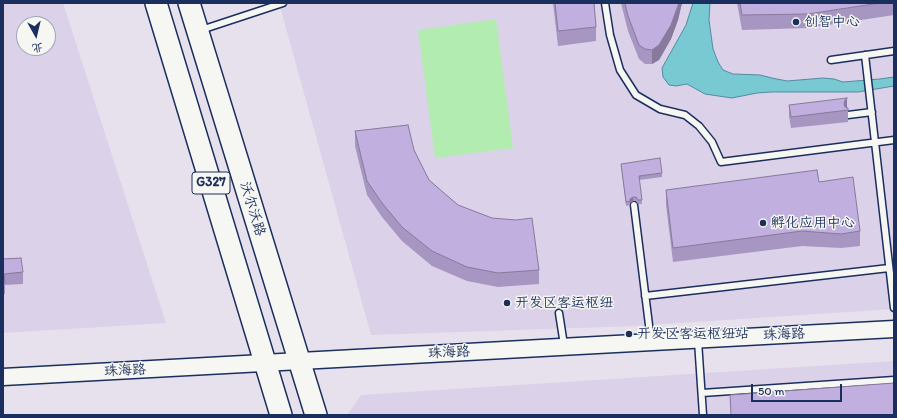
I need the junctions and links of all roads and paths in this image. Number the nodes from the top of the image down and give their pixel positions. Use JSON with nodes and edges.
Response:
{"nodes":[{"id":1,"x":156,"y":3,"type":"edge"},
{"id":2,"x":189,"y":3,"type":"edge"},
{"id":3,"x":283,"y":3,"type":"edge"},
{"id":4,"x":605,"y":3,"type":"edge"},
{"id":5,"x":198,"y":31,"type":"junction"},
{"id":6,"x":894,"y":51,"type":"edge"},
{"id":7,"x":865,"y":55,"type":"junction"},
{"id":8,"x":831,"y":60,"type":"dead end"},
{"id":9,"x":872,"y":112,"type":"junction"},
{"id":10,"x":848,"y":115,"type":"edge"},
{"id":11,"x":894,"y":140,"type":"edge"},
{"id":12,"x":875,"y":142,"type":"junction"},
{"id":13,"x":634,"y":205,"type":"dead end"},
{"id":14,"x":889,"y":268,"type":"junction"},
{"id":15,"x":892,"y":280,"type":"edge"},
{"id":16,"x":646,"y":296,"type":"junction"},
{"id":17,"x":894,"y":308,"type":"edge"},
{"id":18,"x":559,"y":314,"type":"dead end"},
{"id":19,"x":894,"y":329,"type":"edge"},
{"id":20,"x":698,"y":340,"type":"junction"},
{"id":21,"x":651,"y":342,"type":"junction"},
{"id":22,"x":564,"y":347,"type":"junction"},
{"id":23,"x":299,"y":361,"type":"junction"},
{"id":24,"x":265,"y":363,"type":"junction"},
{"id":25,"x":3,"y":377,"type":"edge"},
{"id":26,"x":894,"y":380,"type":"edge"},
{"id":27,"x":702,"y":393,"type":"junction"},
{"id":28,"x":282,"y":415,"type":"edge"},
{"id":29,"x":316,"y":415,"type":"edge"},
{"id":30,"x":703,"y":415,"type":"edge"}],
"edges":[{"from":1,"to":24,"type":"highway","number":"G327"},
{"from":2,"to":5,"type":"highway","name":"沃尔沃路","number":"G327"},
{"from":3,"to":5,"type":"lane"},
{"from":4,"to":12,"type":"lane"},
{"from":5,"to":23,"type":"highway","name":"沃尔沃路","number":"G327"},
{"from":6,"to":7,"type":"lane"},
{"from":7,"to":8,"type":"lane"},
{"from":7,"to":9,"type":"lane"},
{"from":9,"to":10,"type":"lane"},
{"from":9,"to":12,"type":"lane"},
{"from":11,"to":12,"type":"lane"},
{"from":12,"to":14,"type":"lane"},
{"from":13,"to":16,"type":"lane"},
{"from":14,"to":15,"type":"lane"},
{"from":14,"to":16,"type":"lane"},
{"from":15,"to":17,"type":"lane"},
{"from":16,"to":21,"type":"lane"},
{"from":18,"to":22,"type":"lane"},
{"from":19,"to":20,"type":"main road","name":"珠海路"},
{"from":20,"to":21,"type":"main road","name":"珠海路"},
{"from":20,"to":27,"type":"lane"},
{"from":21,"to":22,"type":"main road","name":"珠海路"},
{"from":22,"to":23,"type":"main road","name":"珠海路"},
{"from":23,"to":24,"type":"main road","name":"珠海路"},
{"from":23,"to":29,"type":"highway","name":"沃尔沃路","number":"G327"},
{"from":24,"to":25,"type":"main road","name":"珠海路"},
{"from":24,"to":28,"type":"highway","number":"G327"},
{"from":26,"to":27,"type":"lane"},
{"from":27,"to":30,"type":"lane"}]}
